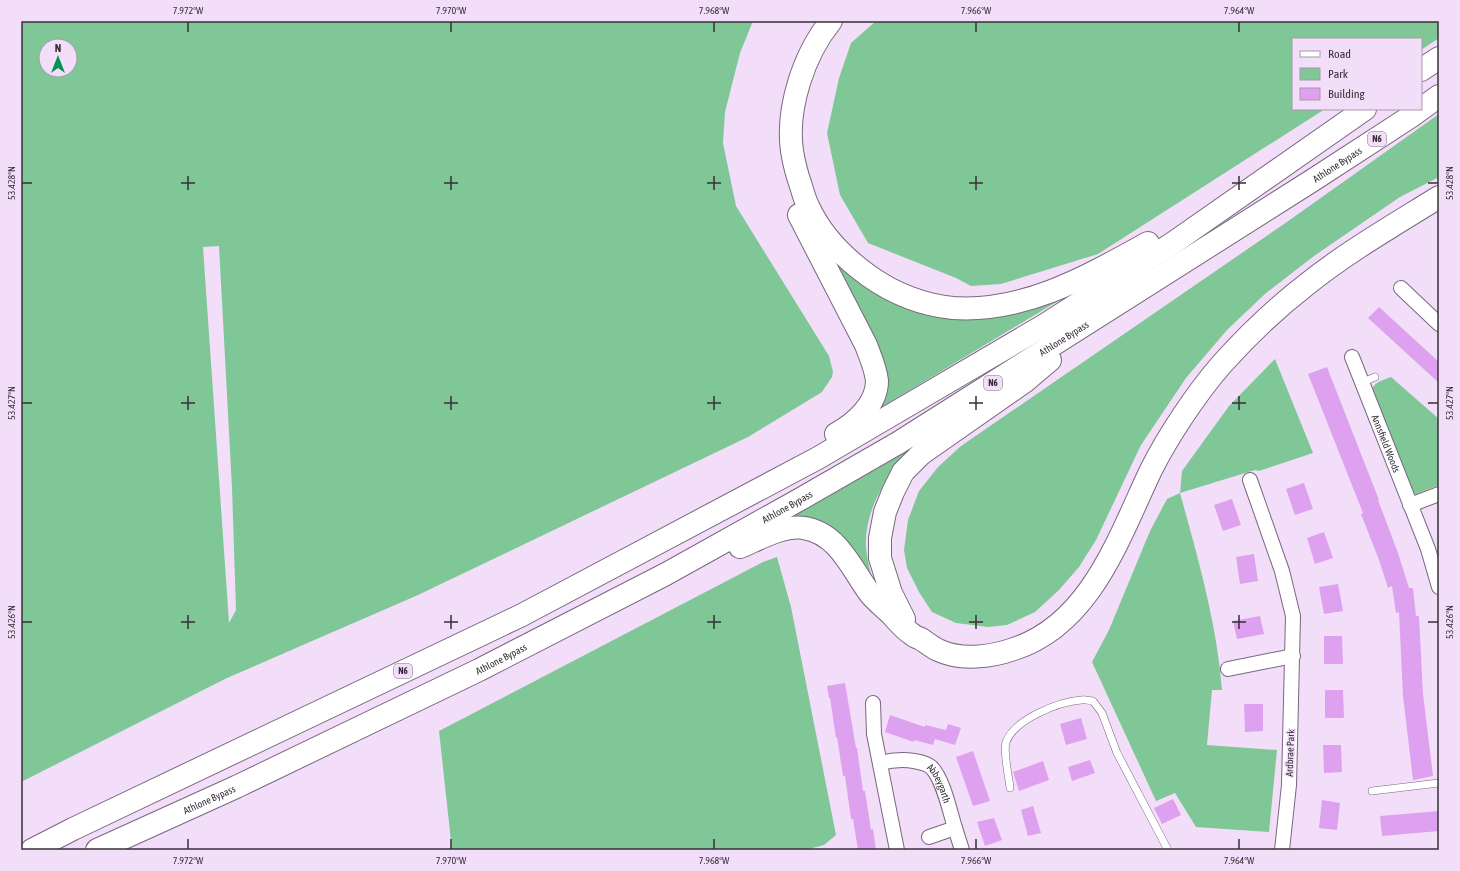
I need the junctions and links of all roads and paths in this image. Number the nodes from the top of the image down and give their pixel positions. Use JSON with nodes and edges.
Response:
{"nodes":[{"id":1,"x":814,"y":21,"type":"edge"},
{"id":2,"x":831,"y":21,"type":"edge"},
{"id":3,"x":1439,"y":58,"type":"edge"},
{"id":4,"x":1422,"y":69,"type":"edge"},
{"id":5,"x":1439,"y":96,"type":"edge"},
{"id":6,"x":1422,"y":108,"type":"edge"},
{"id":7,"x":1364,"y":110,"type":"edge"},
{"id":8,"x":1420,"y":110,"type":"edge"},
{"id":9,"x":1439,"y":196,"type":"edge"},
{"id":10,"x":1234,"y":200,"type":"junction"},
{"id":11,"x":1401,"y":288,"type":"dead end"},
{"id":12,"x":1103,"y":313,"type":"junction"},
{"id":13,"x":1439,"y":324,"type":"edge"},
{"id":14,"x":1352,"y":357,"type":"dead end"},
{"id":15,"x":1250,"y":480,"type":"dead end"},
{"id":16,"x":769,"y":483,"type":"junction"},
{"id":17,"x":1439,"y":494,"type":"edge"},
{"id":18,"x":1410,"y":505,"type":"junction"},
{"id":19,"x":666,"y":574,"type":"junction"},
{"id":20,"x":1439,"y":587,"type":"edge"},
{"id":21,"x":912,"y":635,"type":"junction"},
{"id":22,"x":1293,"y":656,"type":"junction"},
{"id":23,"x":1228,"y":668,"type":"dead end"},
{"id":24,"x":873,"y":704,"type":"dead end"},
{"id":25,"x":880,"y":763,"type":"junction"},
{"id":26,"x":1439,"y":783,"type":"edge"},
{"id":27,"x":1010,"y":788,"type":"dead end"},
{"id":28,"x":1372,"y":791,"type":"dead end"},
{"id":29,"x":955,"y":828,"type":"junction"},
{"id":30,"x":929,"y":837,"type":"dead end"},
{"id":31,"x":32,"y":850,"type":"edge"},
{"id":32,"x":96,"y":850,"type":"edge"},
{"id":33,"x":897,"y":850,"type":"edge"},
{"id":34,"x":962,"y":850,"type":"edge"},
{"id":35,"x":1168,"y":850,"type":"edge"},
{"id":36,"x":1282,"y":850,"type":"edge"}],
"edges":[{"from":1,"to":16,"type":"highway"},
{"from":2,"to":10,"type":"highway"},
{"from":3,"to":4,"type":"highway"},
{"from":5,"to":6,"type":"highway","name":"Athlone Bypass","number":"N6"},
{"from":7,"to":10,"type":"highway","name":"Athlone Bypass","number":"N6"},
{"from":8,"to":12,"type":"highway","name":"Athlone Bypass","number":"N6"},
{"from":9,"to":21,"type":"highway"},
{"from":10,"to":16,"type":"highway","name":"Athlone Bypass","number":"N6"},
{"from":11,"to":13,"type":"street"},
{"from":12,"to":19,"type":"highway","name":"Athlone Bypass","number":"N6"},
{"from":12,"to":21,"type":"highway"},
{"from":14,"to":18,"type":"street","name":"Annsfield Woods"},
{"from":15,"to":22,"type":"street","name":"Ardbrae Park"},
{"from":16,"to":31,"type":"highway","name":"Athlone Bypass","number":"N6"},
{"from":17,"to":18,"type":"street"},
{"from":18,"to":20,"type":"street","name":"Annsfield Woods"},
{"from":19,"to":21,"type":"highway"},
{"from":19,"to":32,"type":"highway","name":"Athlone Bypass","number":"N6"},
{"from":22,"to":23,"type":"street"},
{"from":22,"to":36,"type":"street","name":"Ardbrae Park"},
{"from":24,"to":25,"type":"street"},
{"from":25,"to":29,"type":"street","name":"Abbeygarth"},
{"from":25,"to":33,"type":"street"},
{"from":26,"to":28,"type":"lane"},
{"from":27,"to":35,"type":"lane"},
{"from":29,"to":30,"type":"street"},
{"from":29,"to":34,"type":"street","name":"Abbeygarth"}]}
